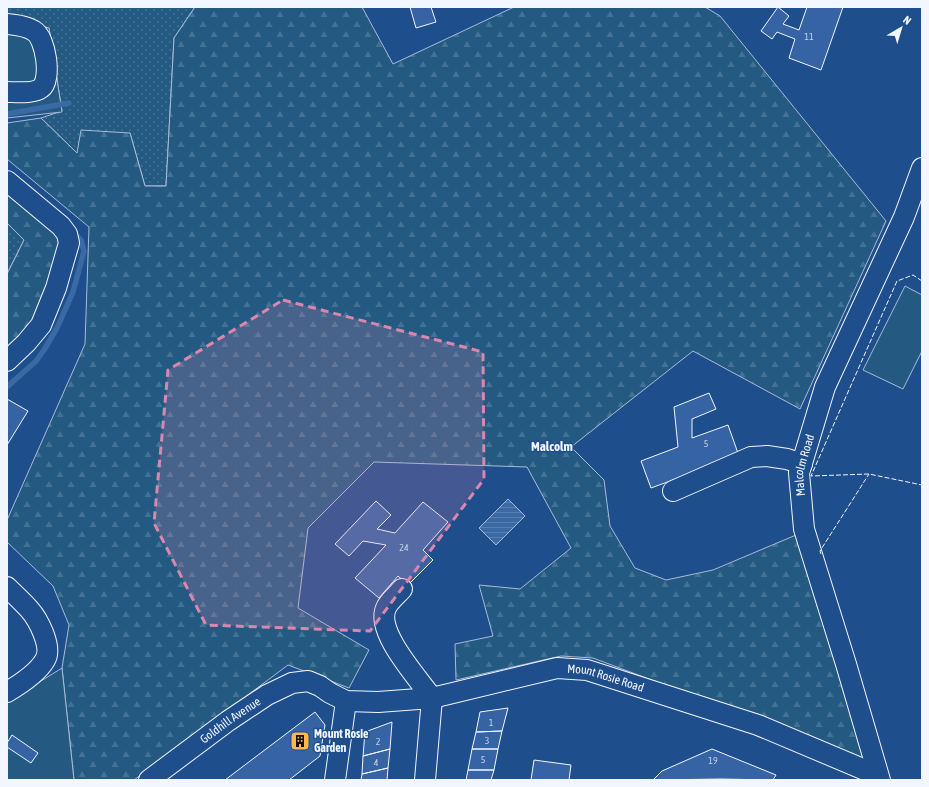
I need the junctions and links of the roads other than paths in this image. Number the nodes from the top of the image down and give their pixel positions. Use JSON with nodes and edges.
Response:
{"nodes":[{"id":1,"x":7,"y":24,"type":"edge"},
{"id":2,"x":7,"y":92,"type":"edge"},
{"id":3,"x":922,"y":168,"type":"edge"},
{"id":4,"x":7,"y":181,"type":"edge"},
{"id":5,"x":7,"y":361,"type":"edge"},
{"id":6,"x":802,"y":464,"type":"junction"},
{"id":7,"x":674,"y":491,"type":"dead end"},
{"id":8,"x":7,"y":587,"type":"edge"},
{"id":9,"x":402,"y":589,"type":"dead end"},
{"id":10,"x":320,"y":686,"type":"joint"},
{"id":11,"x":7,"y":692,"type":"edge"},
{"id":12,"x":432,"y":698,"type":"junction"},
{"id":13,"x":346,"y":701,"type":"junction"},
{"id":14,"x":878,"y":778,"type":"edge"},
{"id":15,"x":149,"y":780,"type":"edge"},
{"id":16,"x":335,"y":780,"type":"edge"},
{"id":17,"x":425,"y":780,"type":"edge"}],
"edges":[{"from":1,"to":2,"type":"street"},
{"from":3,"to":6,"type":"street","name":"Malcolm Road"},
{"from":4,"to":5,"type":"street"},
{"from":6,"to":7,"type":"street"},
{"from":6,"to":14,"type":"street","name":"Malcolm Road"},
{"from":8,"to":11,"type":"street"},
{"from":9,"to":12,"type":"street"},
{"from":10,"to":13,"type":"street","name":"Mount Rosie Road"},
{"from":10,"to":15,"type":"street","name":"Goldhill Avenue"},
{"from":12,"to":13,"type":"street","name":"Mount Rosie Road"},
{"from":12,"to":14,"type":"street","name":"Mount Rosie Road"},
{"from":12,"to":17,"type":"street"},
{"from":13,"to":16,"type":"street"}]}
